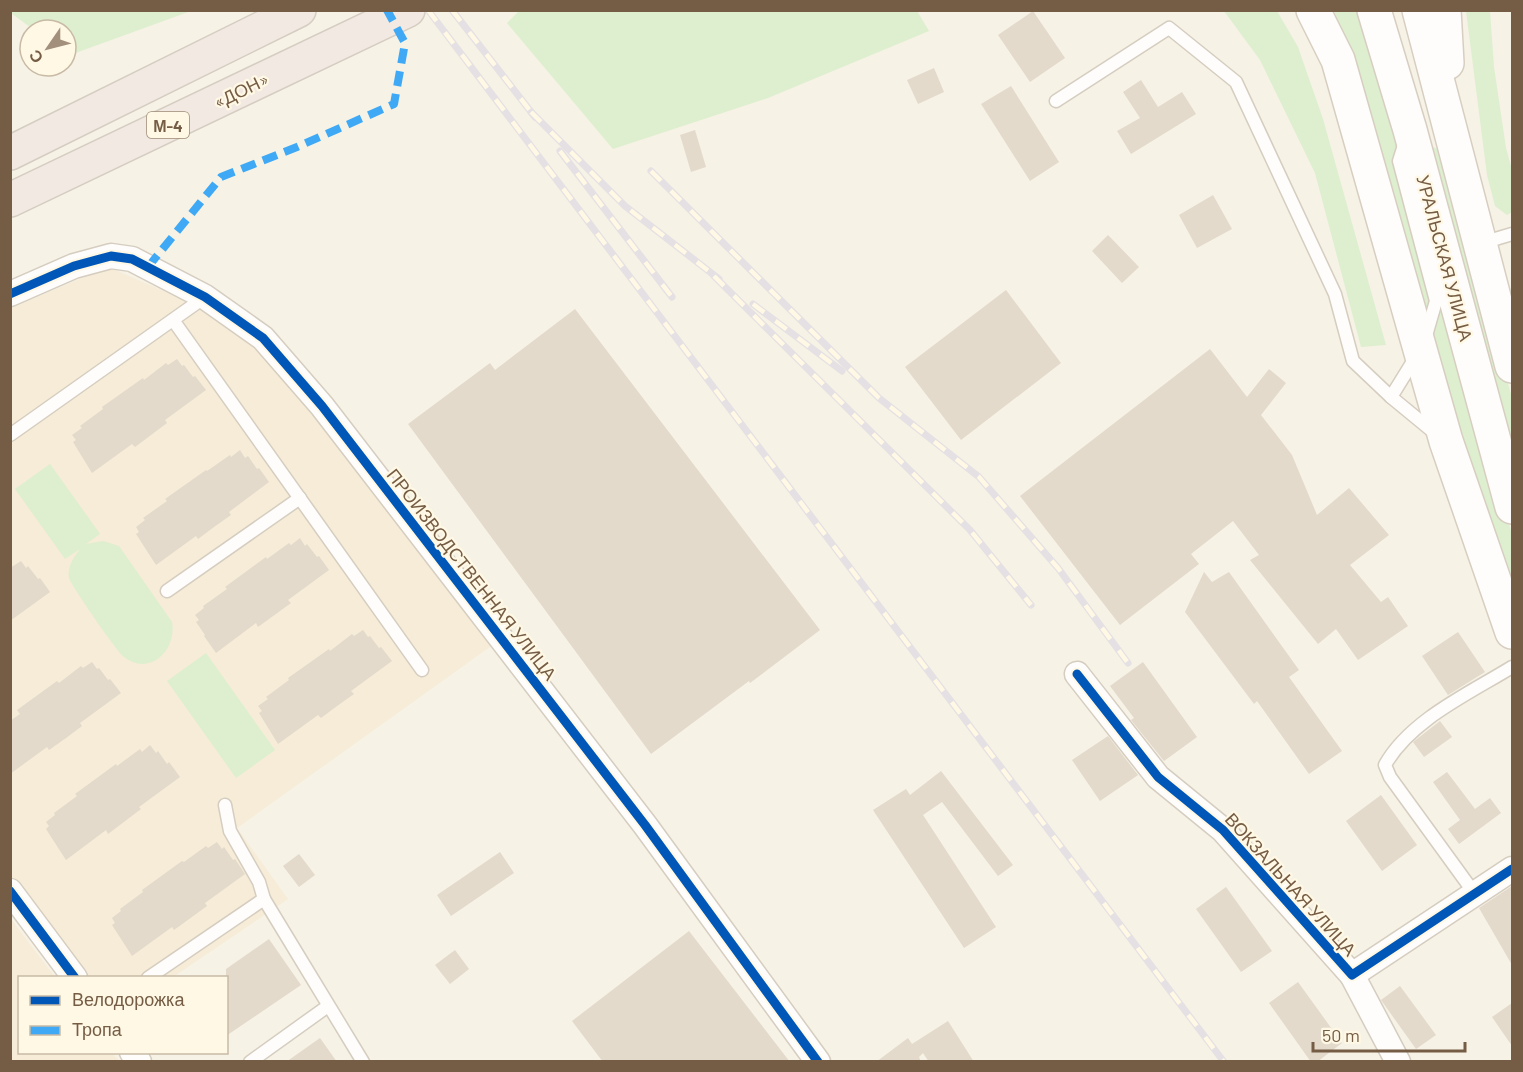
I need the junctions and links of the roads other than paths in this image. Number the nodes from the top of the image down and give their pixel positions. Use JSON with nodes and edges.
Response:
{"nodes":[{"id":1,"x":299,"y":10,"type":"edge"},
{"id":2,"x":408,"y":10,"type":"edge"},
{"id":3,"x":1313,"y":10,"type":"edge"},
{"id":4,"x":1374,"y":10,"type":"edge"},
{"id":5,"x":1419,"y":10,"type":"edge"},
{"id":6,"x":1444,"y":10,"type":"edge"},
{"id":7,"x":1056,"y":101,"type":"dead end"},
{"id":8,"x":1450,"y":128,"type":"junction"},
{"id":9,"x":1410,"y":130,"type":"junction"},
{"id":10,"x":10,"y":153,"type":"edge"},
{"id":11,"x":10,"y":200,"type":"edge"},
{"id":12,"x":1512,"y":234,"type":"edge"},
{"id":13,"x":1479,"y":243,"type":"junction"},
{"id":14,"x":10,"y":294,"type":"edge"},
{"id":15,"x":205,"y":297,"type":"junction"},
{"id":16,"x":173,"y":320,"type":"junction"},
{"id":17,"x":1419,"y":350,"type":"junction"},
{"id":18,"x":1512,"y":366,"type":"edge"},
{"id":19,"x":1390,"y":397,"type":"junction"},
{"id":20,"x":10,"y":435,"type":"edge"},
{"id":21,"x":1446,"y":441,"type":"junction"},
{"id":22,"x":300,"y":498,"type":"junction"},
{"id":23,"x":1512,"y":507,"type":"edge"},
{"id":24,"x":167,"y":591,"type":"dead end"},
{"id":25,"x":1512,"y":632,"type":"edge"},
{"id":26,"x":1512,"y":668,"type":"edge"},
{"id":27,"x":422,"y":670,"type":"dead end"},
{"id":28,"x":1077,"y":674,"type":"dead end"},
{"id":29,"x":225,"y":805,"type":"dead end"},
{"id":30,"x":1512,"y":869,"type":"edge"},
{"id":31,"x":10,"y":891,"type":"edge"},
{"id":32,"x":1475,"y":894,"type":"junction"},
{"id":33,"x":264,"y":899,"type":"junction"},
{"id":34,"x":1352,"y":975,"type":"junction"},
{"id":35,"x":74,"y":976,"type":"edge"},
{"id":36,"x":151,"y":976,"type":"edge"},
{"id":37,"x":328,"y":1006,"type":"junction"},
{"id":38,"x":250,"y":1062,"type":"edge"},
{"id":39,"x":363,"y":1062,"type":"edge"},
{"id":40,"x":818,"y":1062,"type":"edge"},
{"id":41,"x":1398,"y":1062,"type":"edge"}],
"edges":[{"from":1,"to":10,"type":"highway","number":"М-4"},
{"from":2,"to":11,"type":"highway","name":"«ДОН»","number":"М-4"},
{"from":3,"to":17,"type":"main road"},
{"from":4,"to":9,"type":"main road","name":"УРАЛЬСКАЯ УЛИЦА"},
{"from":5,"to":8,"type":"main road","name":"УРАЛЬСКАЯ УЛИЦА"},
{"from":6,"to":8,"type":"main road"},
{"from":7,"to":19,"type":"lane"},
{"from":8,"to":9,"type":"main road"},
{"from":8,"to":13,"type":"main road","name":"УРАЛЬСКАЯ УЛИЦА"},
{"from":9,"to":17,"type":"lane"},
{"from":9,"to":23,"type":"main road","name":"УРАЛЬСКАЯ УЛИЦА"},
{"from":12,"to":13,"type":"lane"},
{"from":13,"to":18,"type":"main road","name":"УРАЛЬСКАЯ УЛИЦА"},
{"from":14,"to":15,"type":"street","name":"ПРОИЗВОДСТВЕННАЯ УЛИЦА"},
{"from":15,"to":16,"type":"lane"},
{"from":15,"to":40,"type":"street","name":"ПРОИЗВОДСТВЕННАЯ УЛИЦА"},
{"from":16,"to":20,"type":"lane"},
{"from":16,"to":22,"type":"lane"},
{"from":17,"to":19,"type":"lane"},
{"from":17,"to":21,"type":"main road"},
{"from":19,"to":21,"type":"lane"},
{"from":21,"to":25,"type":"main road"},
{"from":22,"to":24,"type":"lane"},
{"from":22,"to":27,"type":"lane"},
{"from":26,"to":32,"type":"lane"},
{"from":28,"to":34,"type":"street","name":"ВОКЗАЛЬНАЯ УЛИЦА"},
{"from":29,"to":33,"type":"lane"},
{"from":30,"to":32,"type":"street","name":"ВОКЗАЛЬНАЯ УЛИЦА"},
{"from":31,"to":35,"type":"street"},
{"from":32,"to":34,"type":"street","name":"ВОКЗАЛЬНАЯ УЛИЦА"},
{"from":33,"to":36,"type":"lane"},
{"from":33,"to":37,"type":"lane"},
{"from":34,"to":41,"type":"street","name":"ВОКЗАЛЬНАЯ УЛИЦА"},
{"from":37,"to":38,"type":"lane"},
{"from":37,"to":39,"type":"lane"}]}
